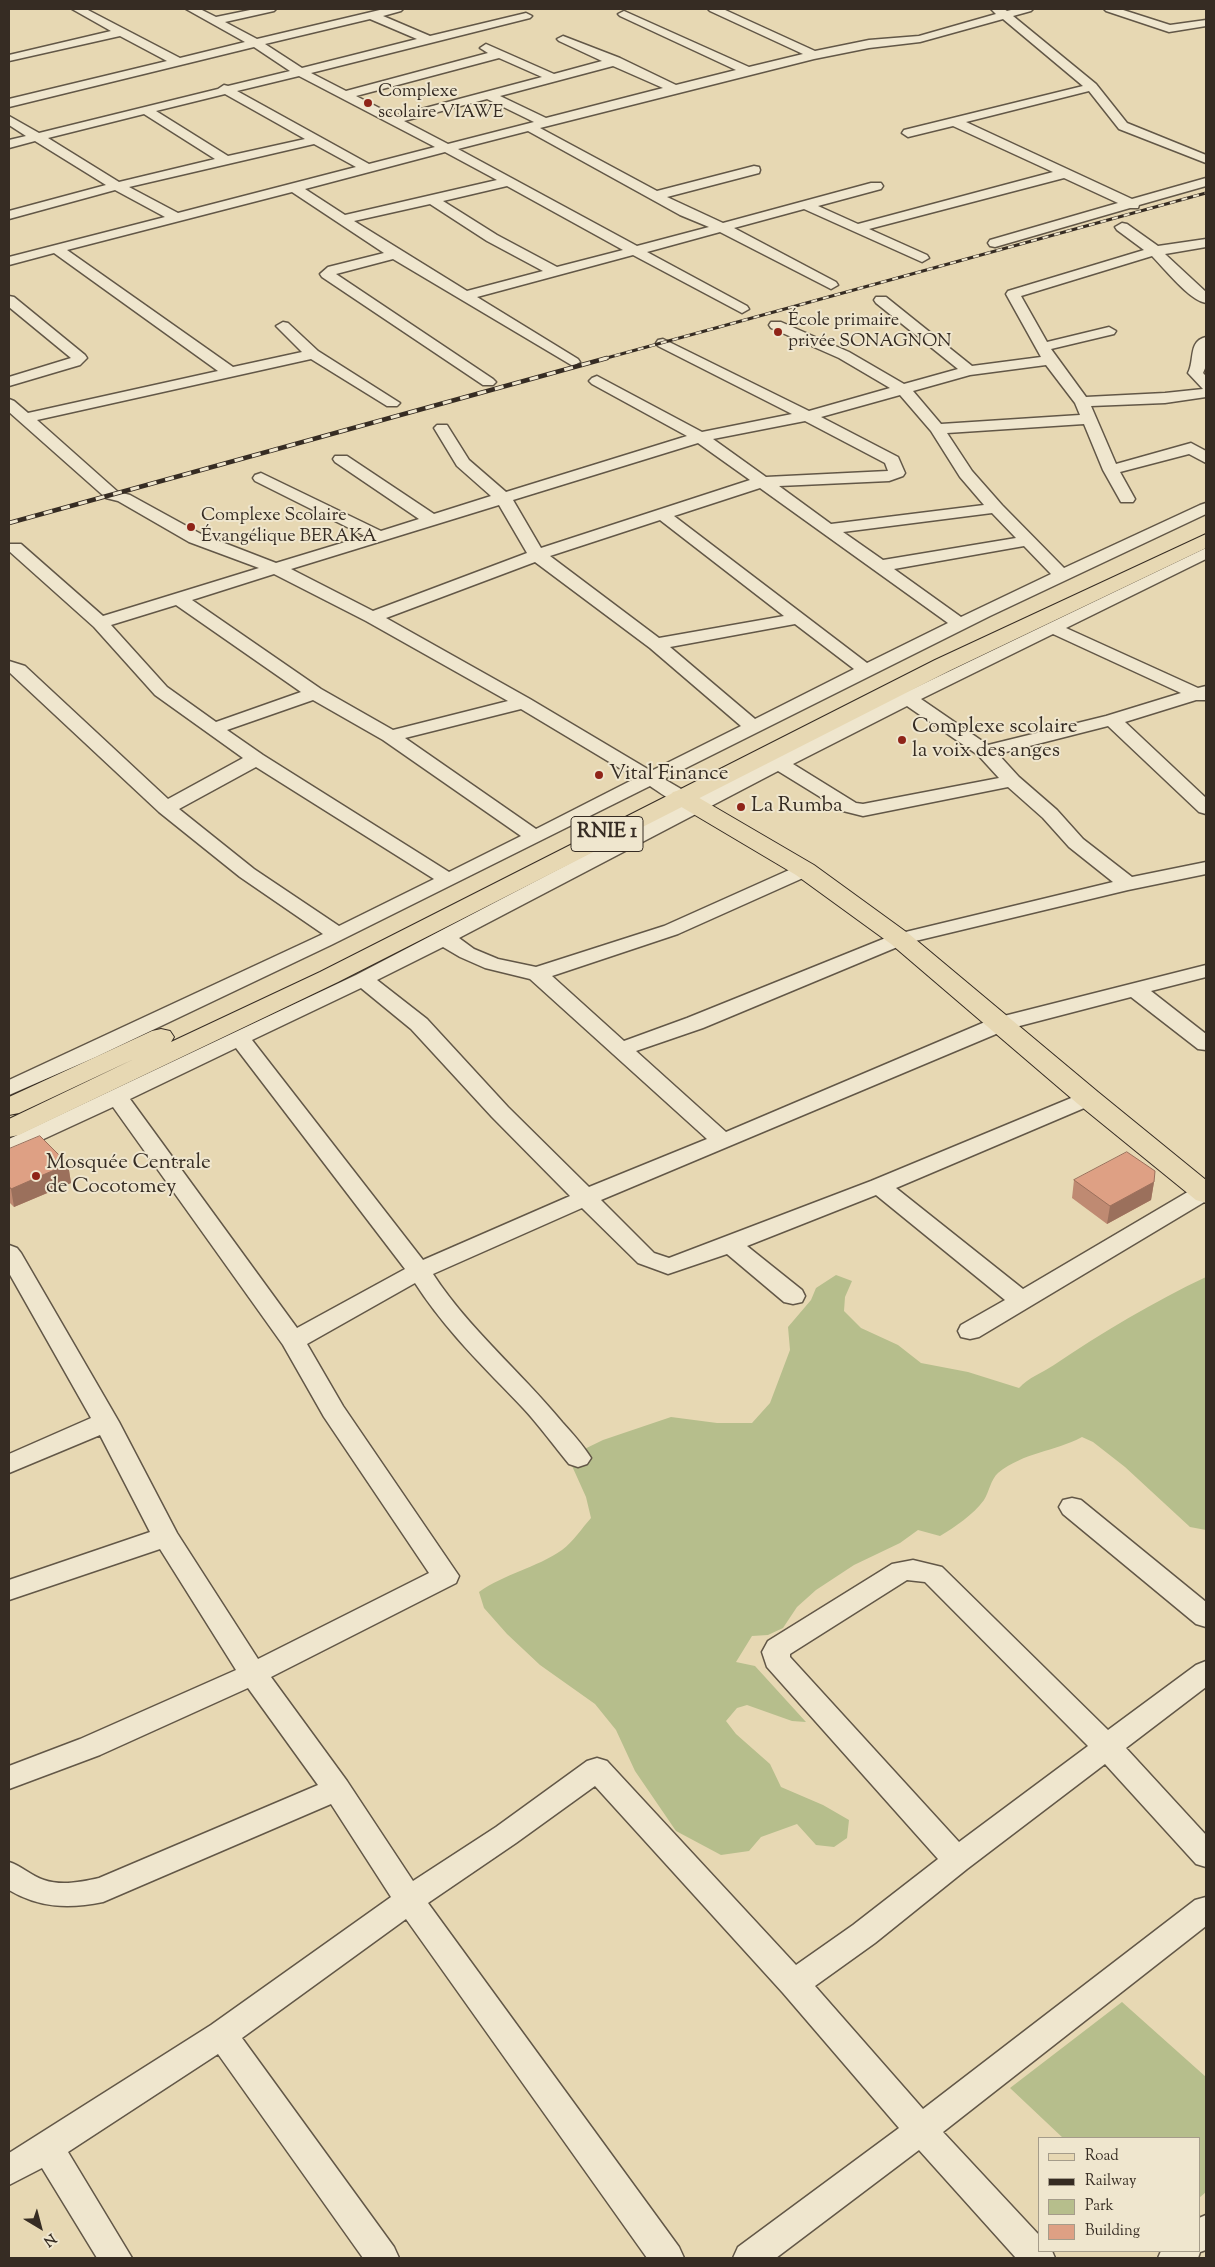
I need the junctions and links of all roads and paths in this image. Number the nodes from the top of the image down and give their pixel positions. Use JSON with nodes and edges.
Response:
{"nodes":[{"id":1,"x":78,"y":9,"type":"edge"},
{"id":2,"x":192,"y":9,"type":"edge"},
{"id":3,"x":270,"y":9,"type":"edge"},
{"id":4,"x":397,"y":9,"type":"edge"},
{"id":5,"x":714,"y":9,"type":"edge"},
{"id":6,"x":1027,"y":9,"type":"edge"},
{"id":7,"x":1110,"y":9,"type":"edge"},
{"id":8,"x":640,"y":10,"type":"dead end"},
{"id":9,"x":1001,"y":11,"type":"edge"},
{"id":10,"x":372,"y":15,"type":"junction"},
{"id":11,"x":526,"y":16,"type":"dead end"},
{"id":12,"x":214,"y":20,"type":"junction"},
{"id":13,"x":1206,"y":23,"type":"edge"},
{"id":14,"x":123,"y":32,"type":"junction"},
{"id":15,"x":453,"y":34,"type":"junction"},
{"id":16,"x":563,"y":38,"type":"dead end"},
{"id":17,"x":428,"y":40,"type":"junction"},
{"id":18,"x":254,"y":43,"type":"junction"},
{"id":19,"x":500,"y":54,"type":"junction"},
{"id":20,"x":814,"y":55,"type":"junction"},
{"id":21,"x":9,"y":58,"type":"edge"},
{"id":22,"x":616,"y":61,"type":"junction"},
{"id":23,"x":178,"y":62,"type":"junction"},
{"id":24,"x":299,"y":71,"type":"junction"},
{"id":25,"x":749,"y":72,"type":"junction"},
{"id":26,"x":554,"y":78,"type":"junction"},
{"id":27,"x":1092,"y":87,"type":"junction"},
{"id":28,"x":224,"y":89,"type":"junction"},
{"id":29,"x":675,"y":89,"type":"junction"},
{"id":30,"x":345,"y":95,"type":"junction"},
{"id":31,"x":489,"y":95,"type":"junction"},
{"id":32,"x":9,"y":103,"type":"edge"},
{"id":33,"x":146,"y":110,"type":"junction"},
{"id":34,"x":9,"y":120,"type":"edge"},
{"id":35,"x":393,"y":120,"type":"junction"},
{"id":36,"x":955,"y":122,"type":"junction"},
{"id":37,"x":546,"y":123,"type":"junction"},
{"id":38,"x":530,"y":127,"type":"junction"},
{"id":39,"x":908,"y":133,"type":"dead end"},
{"id":40,"x":34,"y":137,"type":"junction"},
{"id":41,"x":315,"y":140,"type":"junction"},
{"id":42,"x":9,"y":144,"type":"edge"},
{"id":43,"x":447,"y":148,"type":"junction"},
{"id":44,"x":1206,"y":159,"type":"edge"},
{"id":45,"x":226,"y":161,"type":"junction"},
{"id":46,"x":367,"y":168,"type":"junction"},
{"id":47,"x":754,"y":170,"type":"dead end"},
{"id":48,"x":1066,"y":173,"type":"junction"},
{"id":49,"x":507,"y":182,"type":"junction"},
{"id":50,"x":1206,"y":182,"type":"edge"},
{"id":51,"x":118,"y":186,"type":"junction"},
{"id":52,"x":876,"y":186,"type":"dead end"},
{"id":53,"x":295,"y":188,"type":"junction"},
{"id":54,"x":656,"y":195,"type":"junction"},
{"id":55,"x":433,"y":200,"type":"junction"},
{"id":56,"x":806,"y":205,"type":"junction"},
{"id":57,"x":1133,"y":205,"type":"junction"},
{"id":58,"x":9,"y":215,"type":"edge"},
{"id":59,"x":177,"y":218,"type":"junction"},
{"id":60,"x":341,"y":220,"type":"junction"},
{"id":61,"x":1122,"y":227,"type":"dead end"},
{"id":62,"x":723,"y":228,"type":"junction"},
{"id":63,"x":857,"y":228,"type":"junction"},
{"id":64,"x":995,"y":243,"type":"dead end"},
{"id":65,"x":1206,"y":243,"type":"edge"},
{"id":66,"x":57,"y":248,"type":"junction"},
{"id":67,"x":635,"y":249,"type":"junction"},
{"id":68,"x":1155,"y":251,"type":"junction"},
{"id":69,"x":396,"y":254,"type":"junction"},
{"id":70,"x":922,"y":258,"type":"dead end"},
{"id":71,"x":9,"y":261,"type":"edge"},
{"id":72,"x":555,"y":272,"type":"junction"},
{"id":73,"x":831,"y":285,"type":"dead end"},
{"id":74,"x":466,"y":296,"type":"junction"},
{"id":75,"x":1206,"y":299,"type":"edge"},
{"id":76,"x":9,"y":300,"type":"edge"},
{"id":77,"x":881,"y":300,"type":"dead end"},
{"id":78,"x":742,"y":309,"type":"dead end"},
{"id":79,"x":776,"y":325,"type":"dead end"},
{"id":80,"x":283,"y":326,"type":"dead end"},
{"id":81,"x":1109,"y":331,"type":"dead end"},
{"id":82,"x":1206,"y":341,"type":"edge"},
{"id":83,"x":663,"y":343,"type":"dead end"},
{"id":84,"x":1046,"y":353,"type":"junction"},
{"id":85,"x":313,"y":354,"type":"junction"},
{"id":86,"x":573,"y":362,"type":"dead end"},
{"id":87,"x":230,"y":372,"type":"junction"},
{"id":88,"x":969,"y":372,"type":"junction"},
{"id":89,"x":597,"y":381,"type":"dead end"},
{"id":90,"x":9,"y":382,"type":"edge"},
{"id":91,"x":488,"y":382,"type":"dead end"},
{"id":92,"x":1206,"y":385,"type":"edge"},
{"id":93,"x":904,"y":391,"type":"junction"},
{"id":94,"x":1206,"y":393,"type":"edge"},
{"id":95,"x":1082,"y":402,"type":"junction"},
{"id":96,"x":392,"y":403,"type":"dead end"},
{"id":97,"x":9,"y":404,"type":"edge"},
{"id":98,"x":807,"y":416,"type":"junction"},
{"id":99,"x":26,"y":418,"type":"junction"},
{"id":100,"x":1088,"y":419,"type":"junction"},
{"id":101,"x":442,"y":428,"type":"dead end"},
{"id":102,"x":937,"y":428,"type":"junction"},
{"id":103,"x":700,"y":437,"type":"junction"},
{"id":104,"x":1206,"y":458,"type":"edge"},
{"id":105,"x":341,"y":459,"type":"dead end"},
{"id":106,"x":1111,"y":470,"type":"junction"},
{"id":107,"x":261,"y":478,"type":"dead end"},
{"id":108,"x":761,"y":482,"type":"junction"},
{"id":109,"x":504,"y":499,"type":"junction"},
{"id":110,"x":1127,"y":499,"type":"dead end"},
{"id":111,"x":996,"y":508,"type":"junction"},
{"id":112,"x":1206,"y":508,"type":"edge"},
{"id":113,"x":662,"y":514,"type":"junction"},
{"id":114,"x":431,"y":520,"type":"junction"},
{"id":115,"x":1206,"y":524,"type":"edge"},
{"id":116,"x":830,"y":529,"type":"junction"},
{"id":117,"x":381,"y":537,"type":"junction"},
{"id":118,"x":1027,"y":541,"type":"junction"},
{"id":119,"x":14,"y":548,"type":"dead end"},
{"id":120,"x":537,"y":555,"type":"junction"},
{"id":121,"x":1203,"y":555,"type":"edge"},
{"id":122,"x":880,"y":566,"type":"junction"},
{"id":123,"x":278,"y":569,"type":"junction"},
{"id":124,"x":1062,"y":576,"type":"junction"},
{"id":125,"x":179,"y":599,"type":"junction"},
{"id":126,"x":372,"y":617,"type":"junction"},
{"id":127,"x":800,"y":618,"type":"junction"},
{"id":128,"x":100,"y":623,"type":"junction"},
{"id":129,"x":960,"y":624,"type":"junction"},
{"id":130,"x":1054,"y":628,"type":"junction"},
{"id":131,"x":656,"y":644,"type":"junction"},
{"id":132,"x":9,"y":666,"type":"edge"},
{"id":133,"x":867,"y":671,"type":"junction"},
{"id":134,"x":315,"y":694,"type":"junction"},
{"id":135,"x":1203,"y":694,"type":"edge"},
{"id":136,"x":908,"y":698,"type":"junction"},
{"id":137,"x":524,"y":703,"type":"junction"},
{"id":138,"x":1112,"y":720,"type":"junction"},
{"id":139,"x":753,"y":727,"type":"junction"},
{"id":140,"x":212,"y":729,"type":"junction"},
{"id":141,"x":390,"y":736,"type":"junction"},
{"id":142,"x":985,"y":751,"type":"junction"},
{"id":143,"x":256,"y":759,"type":"junction"},
{"id":144,"x":780,"y":764,"type":"junction"},
{"id":145,"x":1012,"y":781,"type":"junction"},
{"id":146,"x":673,"y":792,"type":"junction"},
{"id":147,"x":166,"y":808,"type":"junction"},
{"id":148,"x":1206,"y":808,"type":"edge"},
{"id":149,"x":536,"y":837,"type":"junction"},
{"id":150,"x":1206,"y":868,"type":"edge"},
{"id":151,"x":805,"y":870,"type":"junction"},
{"id":152,"x":449,"y":880,"type":"junction"},
{"id":153,"x":1128,"y":884,"type":"junction"},
{"id":154,"x":337,"y":934,"type":"junction"},
{"id":155,"x":444,"y":938,"type":"junction"},
{"id":156,"x":900,"y":939,"type":"junction"},
{"id":157,"x":1206,"y":971,"type":"edge"},
{"id":158,"x":537,"y":974,"type":"junction"},
{"id":159,"x":363,"y":979,"type":"junction"},
{"id":160,"x":1136,"y":990,"type":"junction"},
{"id":161,"x":1000,"y":1024,"type":"junction"},
{"id":162,"x":240,"y":1039,"type":"junction"},
{"id":163,"x":1206,"y":1044,"type":"edge"},
{"id":164,"x":621,"y":1049,"type":"junction"},
{"id":165,"x":9,"y":1088,"type":"edge"},
{"id":166,"x":118,"y":1097,"type":"junction"},
{"id":167,"x":1088,"y":1098,"type":"junction"},
{"id":168,"x":9,"y":1108,"type":"edge"},
{"id":169,"x":9,"y":1129,"type":"edge"},
{"id":170,"x":723,"y":1141,"type":"junction"},
{"id":171,"x":9,"y":1148,"type":"edge"},
{"id":172,"x":879,"y":1186,"type":"junction"},
{"id":173,"x":1205,"y":1193,"type":"edge"},
{"id":174,"x":586,"y":1199,"type":"junction"},
{"id":175,"x":730,"y":1244,"type":"junction"},
{"id":176,"x":9,"y":1255,"type":"edge"},
{"id":177,"x":419,"y":1271,"type":"junction"},
{"id":178,"x":793,"y":1296,"type":"dead end"},
{"id":179,"x":1022,"y":1301,"type":"junction"},
{"id":180,"x":970,"y":1331,"type":"dead end"},
{"id":181,"x":293,"y":1341,"type":"junction"},
{"id":182,"x":106,"y":1422,"type":"junction"},
{"id":183,"x":578,"y":1458,"type":"dead end"},
{"id":184,"x":9,"y":1464,"type":"edge"},
{"id":185,"x":1072,"y":1507,"type":"dead end"},
{"id":186,"x":166,"y":1537,"type":"junction"},
{"id":187,"x":9,"y":1590,"type":"edge"},
{"id":188,"x":1206,"y":1617,"type":"edge"},
{"id":189,"x":1206,"y":1672,"type":"edge"},
{"id":190,"x":253,"y":1674,"type":"junction"},
{"id":191,"x":1108,"y":1748,"type":"junction"},
{"id":192,"x":9,"y":1778,"type":"edge"},
{"id":193,"x":337,"y":1789,"type":"junction"},
{"id":194,"x":1206,"y":1855,"type":"edge"},
{"id":195,"x":957,"y":1860,"type":"junction"},
{"id":196,"x":9,"y":1874,"type":"edge"},
{"id":197,"x":409,"y":1900,"type":"junction"},
{"id":198,"x":1206,"y":1909,"type":"edge"},
{"id":199,"x":794,"y":1984,"type":"junction"},
{"id":200,"x":222,"y":2035,"type":"junction"},
{"id":201,"x":921,"y":2130,"type":"junction"},
{"id":202,"x":48,"y":2148,"type":"junction"},
{"id":203,"x":9,"y":2170,"type":"edge"},
{"id":204,"x":115,"y":2258,"type":"edge"},
{"id":205,"x":382,"y":2258,"type":"edge"},
{"id":206,"x":667,"y":2258,"type":"edge"},
{"id":207,"x":750,"y":2258,"type":"edge"},
{"id":208,"x":1038,"y":2258,"type":"edge"}],
"edges":[{"from":1,"to":14,"type":"street"},
{"from":2,"to":12,"type":"street"},
{"from":3,"to":12,"type":"street"},
{"from":4,"to":10,"type":"street"},
{"from":5,"to":20,"type":"street"},
{"from":6,"to":9,"type":"street"},
{"from":7,"to":13,"type":"street"},
{"from":8,"to":25,"type":"street"},
{"from":9,"to":20,"type":"street"},
{"from":9,"to":27,"type":"street"},
{"from":10,"to":17,"type":"street"},
{"from":10,"to":18,"type":"street"},
{"from":11,"to":15,"type":"street"},
{"from":12,"to":18,"type":"street"},
{"from":14,"to":21,"type":"street"},
{"from":14,"to":23,"type":"street"},
{"from":15,"to":17,"type":"street"},
{"from":15,"to":19,"type":"street"},
{"from":16,"to":22,"type":"street"},
{"from":17,"to":24,"type":"street"},
{"from":18,"to":23,"type":"street"},
{"from":18,"to":24,"type":"street"},
{"from":19,"to":26,"type":"street"},
{"from":19,"to":30,"type":"street"},
{"from":20,"to":25,"type":"street"},
{"from":22,"to":26,"type":"street"},
{"from":22,"to":29,"type":"street"},
{"from":23,"to":32,"type":"street"},
{"from":24,"to":28,"type":"street"},
{"from":24,"to":30,"type":"street"},
{"from":25,"to":29,"type":"street"},
{"from":26,"to":31,"type":"street"},
{"from":27,"to":36,"type":"street"},
{"from":27,"to":44,"type":"street"},
{"from":28,"to":33,"type":"street"},
{"from":28,"to":41,"type":"street"},
{"from":29,"to":37,"type":"street"},
{"from":30,"to":35,"type":"street"},
{"from":31,"to":35,"type":"street"},
{"from":31,"to":37,"type":"street"},
{"from":33,"to":40,"type":"street"},
{"from":33,"to":45,"type":"street"},
{"from":34,"to":40,"type":"street"},
{"from":35,"to":43,"type":"street"},
{"from":36,"to":39,"type":"street"},
{"from":36,"to":48,"type":"street"},
{"from":37,"to":38,"type":"street"},
{"from":38,"to":43,"type":"street"},
{"from":38,"to":54,"type":"street"},
{"from":40,"to":42,"type":"street"},
{"from":40,"to":51,"type":"street"},
{"from":41,"to":45,"type":"street"},
{"from":41,"to":46,"type":"street"},
{"from":43,"to":46,"type":"street"},
{"from":43,"to":49,"type":"street"},
{"from":45,"to":51,"type":"street"},
{"from":46,"to":53,"type":"street"},
{"from":47,"to":54,"type":"street"},
{"from":48,"to":57,"type":"street"},
{"from":48,"to":63,"type":"street"},
{"from":49,"to":55,"type":"street"},
{"from":49,"to":67,"type":"street"},
{"from":50,"to":57,"type":"street"},
{"from":51,"to":58,"type":"street"},
{"from":51,"to":59,"type":"street"},
{"from":52,"to":56,"type":"street"},
{"from":53,"to":59,"type":"street"},
{"from":53,"to":60,"type":"street"},
{"from":54,"to":62,"type":"street"},
{"from":55,"to":60,"type":"street"},
{"from":55,"to":72,"type":"street"},
{"from":56,"to":62,"type":"street"},
{"from":56,"to":63,"type":"street"},
{"from":57,"to":64,"type":"street"},
{"from":59,"to":66,"type":"street"},
{"from":60,"to":69,"type":"street"},
{"from":61,"to":68,"type":"street"},
{"from":62,"to":67,"type":"street"},
{"from":62,"to":73,"type":"street"},
{"from":63,"to":70,"type":"street"},
{"from":65,"to":68,"type":"street"},
{"from":66,"to":71,"type":"street"},
{"from":66,"to":87,"type":"street"},
{"from":67,"to":72,"type":"street"},
{"from":67,"to":78,"type":"street"},
{"from":68,"to":75,"type":"street"},
{"from":68,"to":84,"type":"street"},
{"from":69,"to":74,"type":"street"},
{"from":69,"to":91,"type":"street"},
{"from":72,"to":74,"type":"street"},
{"from":74,"to":86,"type":"street"},
{"from":76,"to":90,"type":"street"},
{"from":77,"to":88,"type":"street"},
{"from":79,"to":93,"type":"street"},
{"from":80,"to":85,"type":"street"},
{"from":81,"to":84,"type":"street"},
{"from":82,"to":92,"type":"street"},
{"from":83,"to":98,"type":"street"},
{"from":84,"to":88,"type":"street"},
{"from":84,"to":95,"type":"street"},
{"from":85,"to":87,"type":"street"},
{"from":85,"to":96,"type":"street"},
{"from":87,"to":99,"type":"street"},
{"from":88,"to":93,"type":"street"},
{"from":89,"to":103,"type":"street"},
{"from":93,"to":98,"type":"street"},
{"from":93,"to":102,"type":"street"},
{"from":94,"to":95,"type":"street"},
{"from":95,"to":100,"type":"street"},
{"from":97,"to":99,"type":"street"},
{"from":98,"to":103,"type":"street"},
{"from":98,"to":108,"type":"street"},
{"from":99,"to":123,"type":"street"},
{"from":100,"to":102,"type":"street"},
{"from":100,"to":106,"type":"street"},
{"from":101,"to":109,"type":"street"},
{"from":102,"to":111,"type":"street"},
{"from":103,"to":108,"type":"street"},
{"from":103,"to":109,"type":"street"},
{"from":104,"to":106,"type":"street"},
{"from":105,"to":114,"type":"street"},
{"from":106,"to":110,"type":"street"},
{"from":107,"to":117,"type":"street"},
{"from":108,"to":113,"type":"street"},
{"from":108,"to":116,"type":"street"},
{"from":109,"to":114,"type":"street"},
{"from":109,"to":120,"type":"street"},
{"from":111,"to":116,"type":"street"},
{"from":111,"to":118,"type":"street"},
{"from":112,"to":124,"type":"street"},
{"from":113,"to":120,"type":"street"},
{"from":113,"to":127,"type":"street"},
{"from":114,"to":117,"type":"street"},
{"from":115,"to":146,"type":"main road","number":"RNIE 1"},
{"from":116,"to":122,"type":"street"},
{"from":117,"to":123,"type":"street"},
{"from":118,"to":122,"type":"street"},
{"from":118,"to":124,"type":"street"},
{"from":119,"to":128,"type":"street"},
{"from":120,"to":126,"type":"street"},
{"from":120,"to":131,"type":"street"},
{"from":121,"to":130,"type":"street"},
{"from":121,"to":146,"type":"main road","number":"RNIE 1"},
{"from":122,"to":129,"type":"street"},
{"from":123,"to":125,"type":"street"},
{"from":123,"to":126,"type":"street"},
{"from":124,"to":129,"type":"street"},
{"from":125,"to":128,"type":"street"},
{"from":125,"to":134,"type":"street"},
{"from":126,"to":137,"type":"street"},
{"from":127,"to":131,"type":"street"},
{"from":127,"to":133,"type":"street"},
{"from":128,"to":140,"type":"street"},
{"from":129,"to":133,"type":"street"},
{"from":130,"to":135,"type":"street"},
{"from":130,"to":136,"type":"street"},
{"from":131,"to":139,"type":"street"},
{"from":132,"to":147,"type":"street"},
{"from":133,"to":139,"type":"street"},
{"from":134,"to":140,"type":"street"},
{"from":134,"to":141,"type":"street"},
{"from":135,"to":138,"type":"street"},
{"from":136,"to":142,"type":"street"},
{"from":136,"to":144,"type":"street"},
{"from":137,"to":141,"type":"street"},
{"from":137,"to":146,"type":"street"},
{"from":138,"to":142,"type":"street"},
{"from":138,"to":148,"type":"street"},
{"from":139,"to":146,"type":"street"},
{"from":140,"to":143,"type":"street"},
{"from":141,"to":149,"type":"street"},
{"from":142,"to":145,"type":"street"},
{"from":143,"to":147,"type":"street"},
{"from":143,"to":152,"type":"street"},
{"from":144,"to":145,"type":"street"},
{"from":144,"to":146,"type":"street"},
{"from":145,"to":153,"type":"street"},
{"from":146,"to":149,"type":"street"},
{"from":146,"to":151,"type":"main road"},
{"from":146,"to":155,"type":"street"},
{"from":146,"to":168,"type":"main road","number":"RNIE 1"},
{"from":146,"to":169,"type":"main road","number":"RNIE 1"},
{"from":147,"to":154,"type":"street"},
{"from":149,"to":152,"type":"street"},
{"from":150,"to":153,"type":"street"},
{"from":151,"to":156,"type":"main road"},
{"from":151,"to":158,"type":"street"},
{"from":152,"to":154,"type":"street"},
{"from":153,"to":156,"type":"street"},
{"from":154,"to":165,"type":"street"},
{"from":155,"to":158,"type":"street"},
{"from":155,"to":159,"type":"street"},
{"from":156,"to":161,"type":"main road"},
{"from":156,"to":164,"type":"street"},
{"from":157,"to":160,"type":"street"},
{"from":158,"to":164,"type":"street"},
{"from":159,"to":162,"type":"street"},
{"from":159,"to":174,"type":"street"},
{"from":160,"to":161,"type":"street"},
{"from":160,"to":163,"type":"street"},
{"from":161,"to":167,"type":"main road"},
{"from":161,"to":170,"type":"street"},
{"from":162,"to":166,"type":"street"},
{"from":162,"to":177,"type":"street"},
{"from":164,"to":170,"type":"street"},
{"from":166,"to":171,"type":"street"},
{"from":166,"to":181,"type":"street"},
{"from":167,"to":172,"type":"street"},
{"from":167,"to":173,"type":"main road"},
{"from":170,"to":174,"type":"street"},
{"from":172,"to":175,"type":"street"},
{"from":172,"to":179,"type":"street"},
{"from":173,"to":179,"type":"street"},
{"from":174,"to":175,"type":"street"},
{"from":174,"to":177,"type":"street"},
{"from":175,"to":178,"type":"street"},
{"from":176,"to":182,"type":"street"},
{"from":177,"to":181,"type":"street"},
{"from":177,"to":183,"type":"street"},
{"from":179,"to":180,"type":"street"},
{"from":181,"to":190,"type":"street"},
{"from":182,"to":184,"type":"street"},
{"from":182,"to":186,"type":"street"},
{"from":185,"to":188,"type":"street"},
{"from":186,"to":187,"type":"street"},
{"from":186,"to":190,"type":"street"},
{"from":189,"to":191,"type":"street"},
{"from":190,"to":192,"type":"street"},
{"from":190,"to":193,"type":"street"},
{"from":191,"to":194,"type":"street"},
{"from":191,"to":195,"type":"street"},
{"from":191,"to":195,"type":"street"},
{"from":193,"to":196,"type":"street"},
{"from":193,"to":197,"type":"street"},
{"from":195,"to":199,"type":"street"},
{"from":197,"to":199,"type":"street"},
{"from":197,"to":200,"type":"street"},
{"from":197,"to":206,"type":"street"},
{"from":198,"to":201,"type":"street"},
{"from":199,"to":201,"type":"street"},
{"from":200,"to":202,"type":"street"},
{"from":200,"to":205,"type":"street"},
{"from":201,"to":207,"type":"street"},
{"from":201,"to":208,"type":"street"},
{"from":202,"to":203,"type":"street"},
{"from":202,"to":204,"type":"street"}]}
